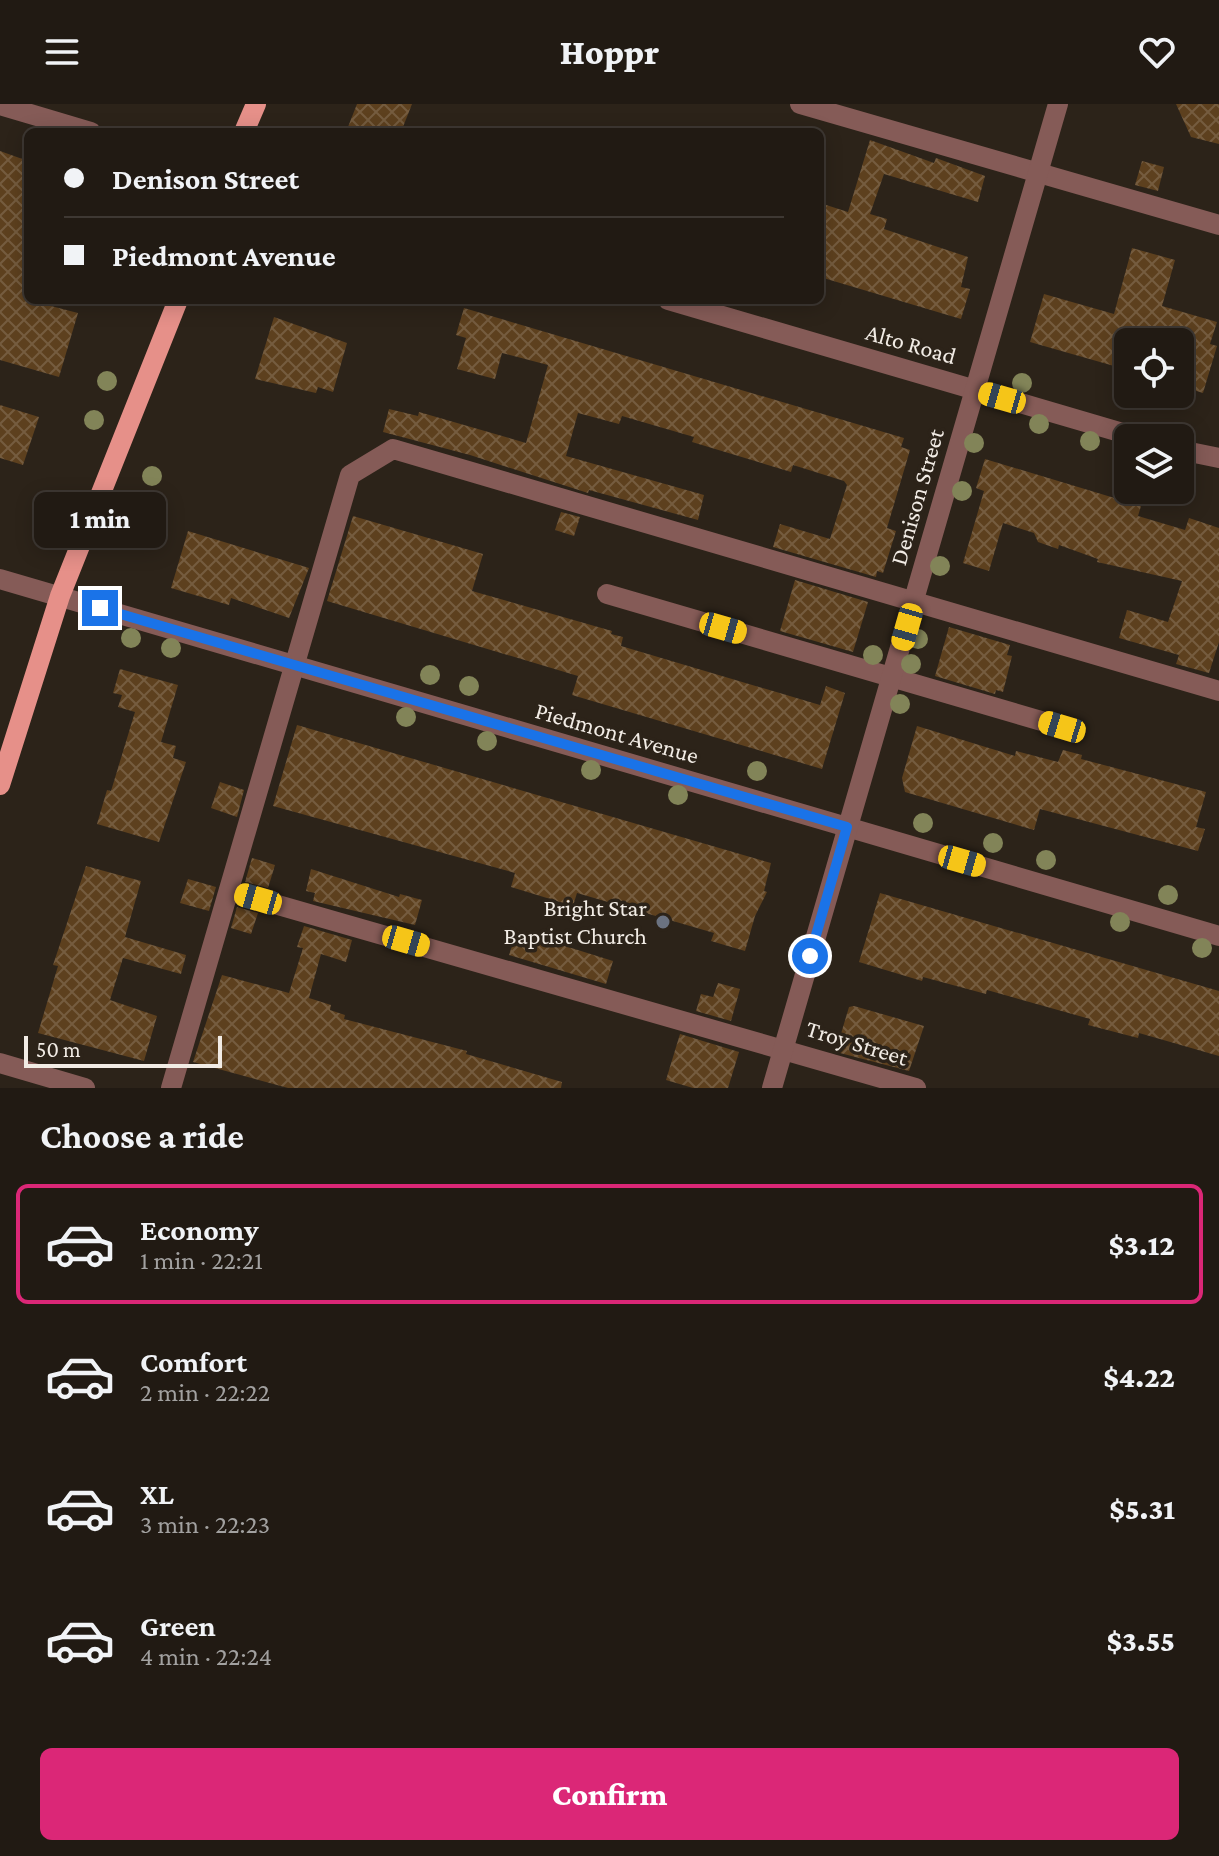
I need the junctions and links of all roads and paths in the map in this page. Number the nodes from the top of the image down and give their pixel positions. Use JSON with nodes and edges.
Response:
{"nodes":[{"id":1,"x":256,"y":104,"type":"edge"},
{"id":2,"x":800,"y":104,"type":"edge"},
{"id":3,"x":1058,"y":104,"type":"edge"},
{"id":4,"x":0,"y":105,"type":"edge"},
{"id":5,"x":78,"y":128,"type":"edge"},
{"id":6,"x":246,"y":128,"type":"edge"},
{"id":7,"x":1038,"y":173,"type":"junction"},
{"id":8,"x":1219,"y":225,"type":"edge"},
{"id":9,"x":176,"y":304,"type":"edge"},
{"id":10,"x":682,"y":304,"type":"edge"},
{"id":11,"x":975,"y":390,"type":"junction"},
{"id":12,"x":1114,"y":430,"type":"edge"},
{"id":13,"x":1194,"y":453,"type":"edge"},
{"id":14,"x":1219,"y":458,"type":"edge"},
{"id":15,"x":0,"y":579,"type":"edge"},
{"id":16,"x":607,"y":594,"type":"dead end"},
{"id":17,"x":60,"y":596,"type":"junction"},
{"id":18,"x":914,"y":602,"type":"junction"},
{"id":19,"x":294,"y":665,"type":"junction"},
{"id":20,"x":892,"y":677,"type":"junction"},
{"id":21,"x":1219,"y":691,"type":"edge"},
{"id":22,"x":1062,"y":727,"type":"dead end"},
{"id":23,"x":0,"y":785,"type":"edge"},
{"id":24,"x":847,"y":827,"type":"junction"},
{"id":25,"x":229,"y":891,"type":"junction"},
{"id":26,"x":1219,"y":936,"type":"edge"},
{"id":27,"x":783,"y":1048,"type":"junction"},
{"id":28,"x":0,"y":1063,"type":"edge"},
{"id":29,"x":85,"y":1088,"type":"edge"},
{"id":30,"x":171,"y":1088,"type":"edge"},
{"id":31,"x":772,"y":1088,"type":"edge"},
{"id":32,"x":916,"y":1088,"type":"edge"}],
"edges":[{"from":1,"to":6,"type":"main road"},
{"from":2,"to":7,"type":"street"},
{"from":3,"to":7,"type":"street","name":"Denison Street"},
{"from":4,"to":5,"type":"street"},
{"from":7,"to":8,"type":"street"},
{"from":7,"to":11,"type":"street","name":"Denison Street"},
{"from":9,"to":17,"type":"main road"},
{"from":10,"to":11,"type":"street","name":"Alto Road"},
{"from":11,"to":12,"type":"street","name":"Alto Road"},
{"from":11,"to":18,"type":"street","name":"Denison Street"},
{"from":13,"to":14,"type":"street"},
{"from":15,"to":17,"type":"street","name":"Piedmont Avenue"},
{"from":16,"to":20,"type":"street"},
{"from":17,"to":19,"type":"street","name":"Piedmont Avenue"},
{"from":17,"to":23,"type":"main road"},
{"from":18,"to":19,"type":"street"},
{"from":18,"to":20,"type":"street","name":"Denison Street"},
{"from":18,"to":21,"type":"street"},
{"from":19,"to":24,"type":"street","name":"Piedmont Avenue"},
{"from":19,"to":25,"type":"street"},
{"from":20,"to":22,"type":"street"},
{"from":20,"to":24,"type":"street","name":"Denison Street"},
{"from":24,"to":26,"type":"street","name":"Piedmont Avenue"},
{"from":24,"to":27,"type":"street","name":"Denison Street"},
{"from":25,"to":27,"type":"street","name":"Troy Street"},
{"from":25,"to":30,"type":"street"},
{"from":27,"to":31,"type":"street","name":"Denison Street"},
{"from":27,"to":32,"type":"street","name":"Troy Street"},
{"from":28,"to":29,"type":"street"}]}
